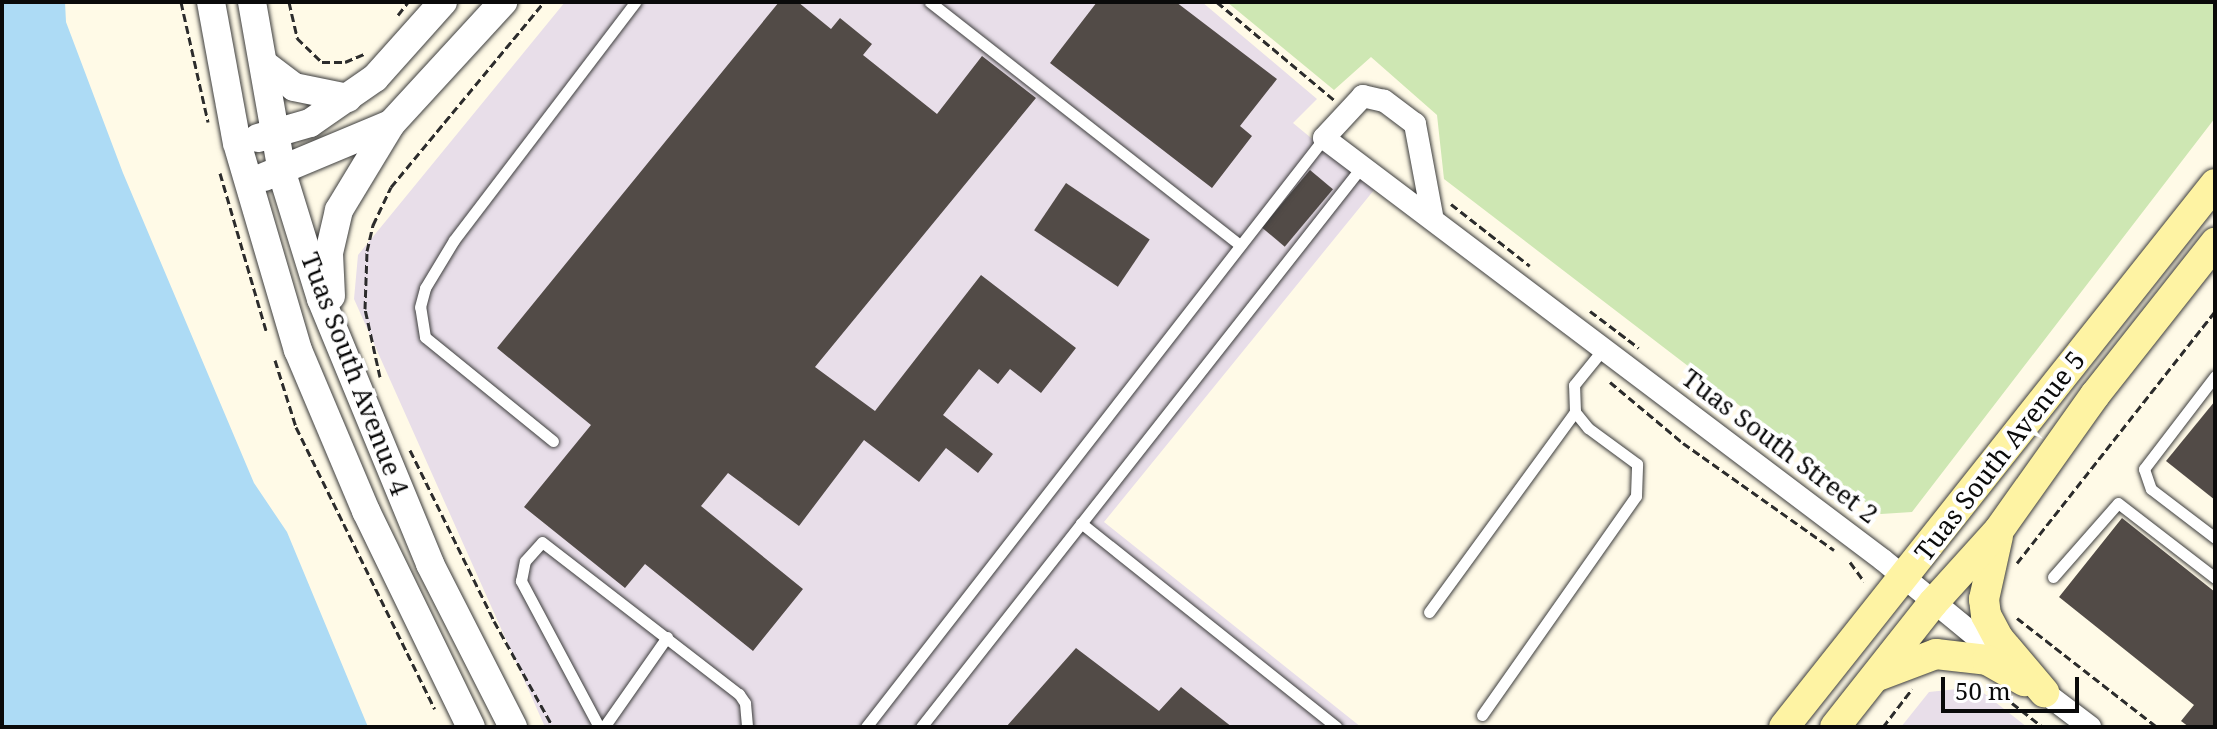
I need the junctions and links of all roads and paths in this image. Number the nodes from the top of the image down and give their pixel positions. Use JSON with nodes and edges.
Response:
{"nodes":[{"id":1,"x":211,"y":2,"type":"edge"},
{"id":2,"x":252,"y":2,"type":"edge"},
{"id":3,"x":289,"y":2,"type":"edge"},
{"id":4,"x":408,"y":2,"type":"edge"},
{"id":5,"x":443,"y":2,"type":"edge"},
{"id":6,"x":503,"y":2,"type":"edge"},
{"id":7,"x":635,"y":2,"type":"edge"},
{"id":8,"x":930,"y":2,"type":"edge"},
{"id":9,"x":1217,"y":2,"type":"edge"},
{"id":10,"x":389,"y":26,"type":"dead end"},
{"id":11,"x":371,"y":47,"type":"dead end"},
{"id":12,"x":265,"y":65,"type":"junction"},
{"id":13,"x":1341,"y":93,"type":"dead end"},
{"id":14,"x":348,"y":98,"type":"junction"},
{"id":15,"x":1334,"y":100,"type":"junction"},
{"id":16,"x":1324,"y":110,"type":"dead end"},
{"id":17,"x":391,"y":124,"type":"junction"},
{"id":18,"x":275,"y":135,"type":"junction"},
{"id":19,"x":1324,"y":138,"type":"junction"},
{"id":20,"x":237,"y":143,"type":"junction"},
{"id":21,"x":1360,"y":169,"type":"junction"},
{"id":22,"x":282,"y":173,"type":"junction"},
{"id":23,"x":248,"y":181,"type":"junction"},
{"id":24,"x":2215,"y":184,"type":"edge"},
{"id":25,"x":1440,"y":209,"type":"junction"},
{"id":26,"x":2215,"y":243,"type":"edge"},
{"id":27,"x":1240,"y":245,"type":"junction"},
{"id":28,"x":1531,"y":267,"type":"dead end"},
{"id":29,"x":1578,"y":302,"type":"dead end"},
{"id":30,"x":2215,"y":311,"type":"edge"},
{"id":31,"x":332,"y":328,"type":"junction"},
{"id":32,"x":1604,"y":347,"type":"junction"},
{"id":33,"x":1647,"y":355,"type":"dead end"},
{"id":34,"x":2215,"y":376,"type":"edge"},
{"id":35,"x":1575,"y":412,"type":"junction"},
{"id":36,"x":553,"y":441,"type":"dead end"},
{"id":37,"x":1081,"y":523,"type":"junction"},
{"id":38,"x":1999,"y":530,"type":"junction"},
{"id":39,"x":2215,"y":538,"type":"edge"},
{"id":40,"x":2013,"y":567,"type":"dead end"},
{"id":41,"x":1904,"y":577,"type":"junction"},
{"id":42,"x":2053,"y":577,"type":"dead end"},
{"id":43,"x":2215,"y":578,"type":"edge"},
{"id":44,"x":1933,"y":603,"type":"junction"},
{"id":45,"x":2008,"y":611,"type":"dead end"},
{"id":46,"x":1429,"y":612,"type":"dead end"},
{"id":47,"x":667,"y":637,"type":"junction"},
{"id":48,"x":1874,"y":677,"type":"junction"},
{"id":49,"x":1915,"y":684,"type":"dead end"},
{"id":50,"x":2044,"y":692,"type":"junction"},
{"id":51,"x":1482,"y":715,"type":"dead end"},
{"id":52,"x":471,"y":727,"type":"edge"},
{"id":53,"x":513,"y":727,"type":"edge"},
{"id":54,"x":602,"y":727,"type":"edge"},
{"id":55,"x":747,"y":727,"type":"edge"},
{"id":56,"x":866,"y":727,"type":"edge"},
{"id":57,"x":921,"y":727,"type":"edge"},
{"id":58,"x":1337,"y":727,"type":"edge"},
{"id":59,"x":1784,"y":727,"type":"edge"},
{"id":60,"x":1835,"y":727,"type":"edge"},
{"id":61,"x":1883,"y":727,"type":"edge"},
{"id":62,"x":2090,"y":727,"type":"edge"},
{"id":63,"x":2157,"y":727,"type":"edge"}],
"edges":[{"from":1,"to":20,"type":"street","name":"Tuas South Avenue 4"},
{"from":2,"to":12,"type":"street","name":"Tuas South Avenue 4"},
{"from":3,"to":11,"type":"path"},
{"from":4,"to":10,"type":"path"},
{"from":5,"to":14,"type":"street"},
{"from":6,"to":17,"type":"street"},
{"from":7,"to":36,"type":"lane"},
{"from":8,"to":27,"type":"lane"},
{"from":9,"to":15,"type":"path"},
{"from":12,"to":14,"type":"street"},
{"from":12,"to":18,"type":"street","name":"Tuas South Avenue 4"},
{"from":13,"to":15,"type":"path"},
{"from":14,"to":18,"type":"street"},
{"from":15,"to":16,"type":"path"},
{"from":17,"to":22,"type":"street"},
{"from":17,"to":31,"type":"street"},
{"from":18,"to":20,"type":"street"},
{"from":18,"to":22,"type":"street","name":"Tuas South Avenue 4"},
{"from":19,"to":21,"type":"street","name":"Tuas South Street 2"},
{"from":19,"to":25,"type":"street"},
{"from":19,"to":27,"type":"lane"},
{"from":20,"to":23,"type":"street","name":"Tuas South Avenue 4"},
{"from":21,"to":25,"type":"street","name":"Tuas South Street 2"},
{"from":21,"to":37,"type":"lane"},
{"from":22,"to":23,"type":"street"},
{"from":22,"to":31,"type":"street","name":"Tuas South Avenue 4"},
{"from":23,"to":52,"type":"street","name":"Tuas South Avenue 4"},
{"from":24,"to":41,"type":"main road","name":"Tuas South Avenue 5"},
{"from":25,"to":28,"type":"path"},
{"from":25,"to":32,"type":"street","name":"Tuas South Street 2"},
{"from":26,"to":38,"type":"main road","name":"Tuas South Avenue 5"},
{"from":27,"to":56,"type":"lane"},
{"from":29,"to":33,"type":"path"},
{"from":30,"to":40,"type":"path"},
{"from":31,"to":53,"type":"street","name":"Tuas South Avenue 4"},
{"from":32,"to":35,"type":"lane"},
{"from":32,"to":41,"type":"street","name":"Tuas South Street 2"},
{"from":34,"to":39,"type":"lane"},
{"from":35,"to":46,"type":"lane"},
{"from":35,"to":51,"type":"lane"},
{"from":37,"to":57,"type":"lane"},
{"from":37,"to":58,"type":"lane"},
{"from":38,"to":44,"type":"main road","name":"Tuas South Avenue 5"},
{"from":38,"to":50,"type":"main road"},
{"from":41,"to":44,"type":"street","name":"Tuas South Street 2"},
{"from":41,"to":59,"type":"main road","name":"Tuas South Avenue 5"},
{"from":42,"to":43,"type":"lane"},
{"from":44,"to":48,"type":"main road","name":"Tuas South Avenue 5"},
{"from":44,"to":50,"type":"street","name":"Tuas South Street 2"},
{"from":45,"to":63,"type":"path"},
{"from":47,"to":54,"type":"lane"},
{"from":47,"to":54,"type":"lane"},
{"from":47,"to":55,"type":"lane"},
{"from":48,"to":50,"type":"main road"},
{"from":48,"to":60,"type":"main road","name":"Tuas South Avenue 5"},
{"from":49,"to":61,"type":"path"},
{"from":50,"to":62,"type":"street","name":"Tuas South Street 2"}]}
